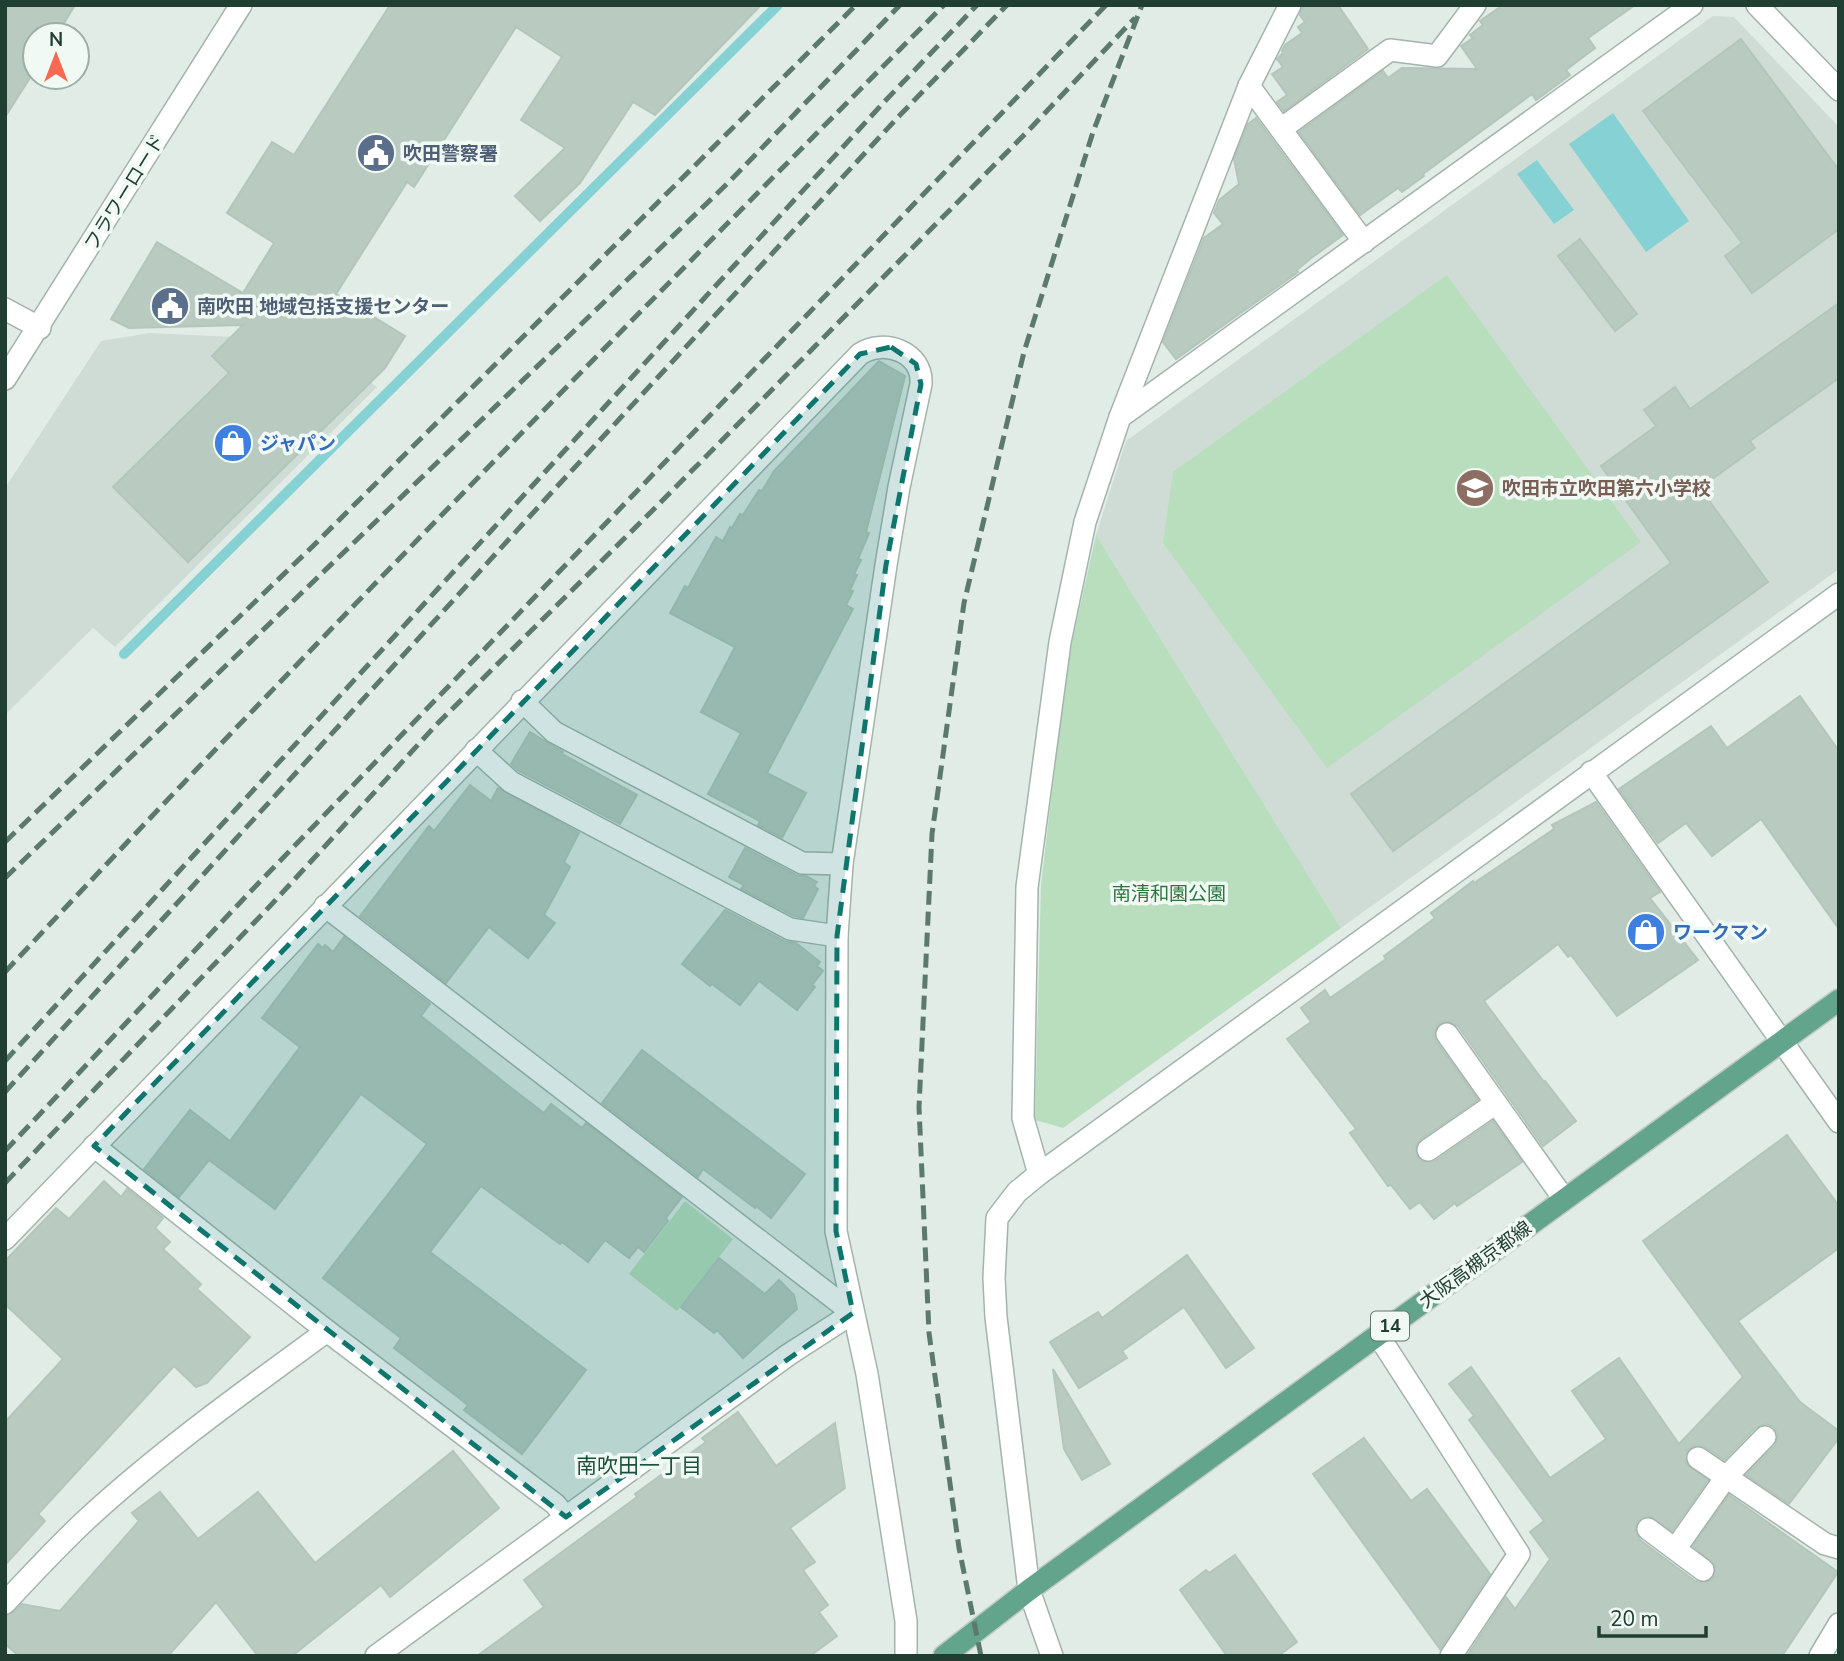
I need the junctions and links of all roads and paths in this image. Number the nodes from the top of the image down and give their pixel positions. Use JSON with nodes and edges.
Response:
{"nodes":[{"id":1,"x":241,"y":5,"type":"edge"},
{"id":2,"x":1290,"y":5,"type":"edge"},
{"id":3,"x":1475,"y":5,"type":"edge"},
{"id":4,"x":1692,"y":5,"type":"edge"},
{"id":5,"x":1762,"y":6,"type":"edge"},
{"id":6,"x":1249,"y":86,"type":"junction"},
{"id":7,"x":1839,"y":90,"type":"edge"},
{"id":8,"x":1281,"y":129,"type":"junction"},
{"id":9,"x":1364,"y":242,"type":"junction"},
{"id":10,"x":5,"y":309,"type":"edge"},
{"id":11,"x":40,"y":328,"type":"junction"},
{"id":12,"x":5,"y":379,"type":"edge"},
{"id":13,"x":1120,"y":418,"type":"junction"},
{"id":14,"x":1839,"y":594,"type":"edge"},
{"id":15,"x":522,"y":701,"type":"junction"},
{"id":16,"x":476,"y":750,"type":"junction"},
{"id":17,"x":1591,"y":772,"type":"junction"},
{"id":18,"x":842,"y":864,"type":"junction"},
{"id":19,"x":325,"y":906,"type":"junction"},
{"id":20,"x":837,"y":936,"type":"junction"},
{"id":21,"x":1839,"y":1000,"type":"edge"},
{"id":22,"x":1447,"y":1034,"type":"dead end"},
{"id":23,"x":1780,"y":1042,"type":"junction"},
{"id":24,"x":1496,"y":1103,"type":"junction"},
{"id":25,"x":1839,"y":1122,"type":"edge"},
{"id":26,"x":94,"y":1146,"type":"junction"},
{"id":27,"x":1428,"y":1150,"type":"dead end"},
{"id":28,"x":1039,"y":1174,"type":"junction"},
{"id":29,"x":1564,"y":1199,"type":"junction"},
{"id":30,"x":5,"y":1239,"type":"edge"},
{"id":31,"x":853,"y":1313,"type":"junction"},
{"id":32,"x":327,"y":1331,"type":"junction"},
{"id":33,"x":1378,"y":1335,"type":"junction"},
{"id":34,"x":1765,"y":1437,"type":"dead end"},
{"id":35,"x":1698,"y":1458,"type":"dead end"},
{"id":36,"x":1726,"y":1478,"type":"junction"},
{"id":37,"x":566,"y":1517,"type":"junction"},
{"id":38,"x":1648,"y":1529,"type":"dead end"},
{"id":39,"x":1676,"y":1548,"type":"junction"},
{"id":40,"x":1839,"y":1548,"type":"edge"},
{"id":41,"x":1703,"y":1570,"type":"dead end"},
{"id":42,"x":1030,"y":1590,"type":"junction"},
{"id":43,"x":5,"y":1603,"type":"edge"},
{"id":44,"x":1839,"y":1624,"type":"edge"},
{"id":45,"x":382,"y":1654,"type":"edge"},
{"id":46,"x":906,"y":1656,"type":"edge"},
{"id":47,"x":944,"y":1656,"type":"edge"},
{"id":48,"x":1052,"y":1656,"type":"edge"},
{"id":49,"x":1451,"y":1656,"type":"edge"},
{"id":50,"x":1820,"y":1656,"type":"edge"}],
"edges":[{"from":1,"to":11,"type":"street","name":"フラワーロード"},
{"from":2,"to":6,"type":"street"},
{"from":3,"to":8,"type":"street"},
{"from":4,"to":9,"type":"street"},
{"from":5,"to":7,"type":"street"},
{"from":6,"to":8,"type":"street"},
{"from":6,"to":13,"type":"street"},
{"from":8,"to":9,"type":"street"},
{"from":9,"to":13,"type":"street"},
{"from":10,"to":11,"type":"street"},
{"from":11,"to":12,"type":"street","name":"フラワーロード"},
{"from":13,"to":28,"type":"street"},
{"from":14,"to":17,"type":"street"},
{"from":15,"to":16,"type":"street"},
{"from":15,"to":18,"type":"street"},
{"from":15,"to":18,"type":"street"},
{"from":16,"to":19,"type":"street"},
{"from":16,"to":20,"type":"street"},
{"from":17,"to":23,"type":"street"},
{"from":17,"to":28,"type":"street"},
{"from":18,"to":20,"type":"street"},
{"from":19,"to":26,"type":"street"},
{"from":19,"to":31,"type":"street"},
{"from":20,"to":31,"type":"street"},
{"from":21,"to":23,"type":"main road","name":"大阪高槻京都線","number":"14"},
{"from":22,"to":24,"type":"street"},
{"from":23,"to":25,"type":"street"},
{"from":23,"to":29,"type":"main road","name":"大阪高槻京都線","number":"14"},
{"from":24,"to":27,"type":"street"},
{"from":24,"to":29,"type":"street"},
{"from":26,"to":30,"type":"street"},
{"from":26,"to":32,"type":"street"},
{"from":28,"to":42,"type":"street"},
{"from":29,"to":33,"type":"main road","name":"大阪高槻京都線","number":"14"},
{"from":31,"to":37,"type":"street"},
{"from":31,"to":46,"type":"street"},
{"from":32,"to":37,"type":"street"},
{"from":32,"to":43,"type":"street"},
{"from":33,"to":42,"type":"main road","name":"大阪高槻京都線","number":"14"},
{"from":33,"to":49,"type":"street"},
{"from":34,"to":36,"type":"street"},
{"from":35,"to":36,"type":"street"},
{"from":36,"to":39,"type":"street"},
{"from":36,"to":40,"type":"street"},
{"from":37,"to":45,"type":"street"},
{"from":38,"to":39,"type":"street"},
{"from":39,"to":41,"type":"street"},
{"from":42,"to":47,"type":"main road","name":"大阪高槻京都線","number":"14"},
{"from":42,"to":48,"type":"street"},
{"from":44,"to":50,"type":"street"}]}
